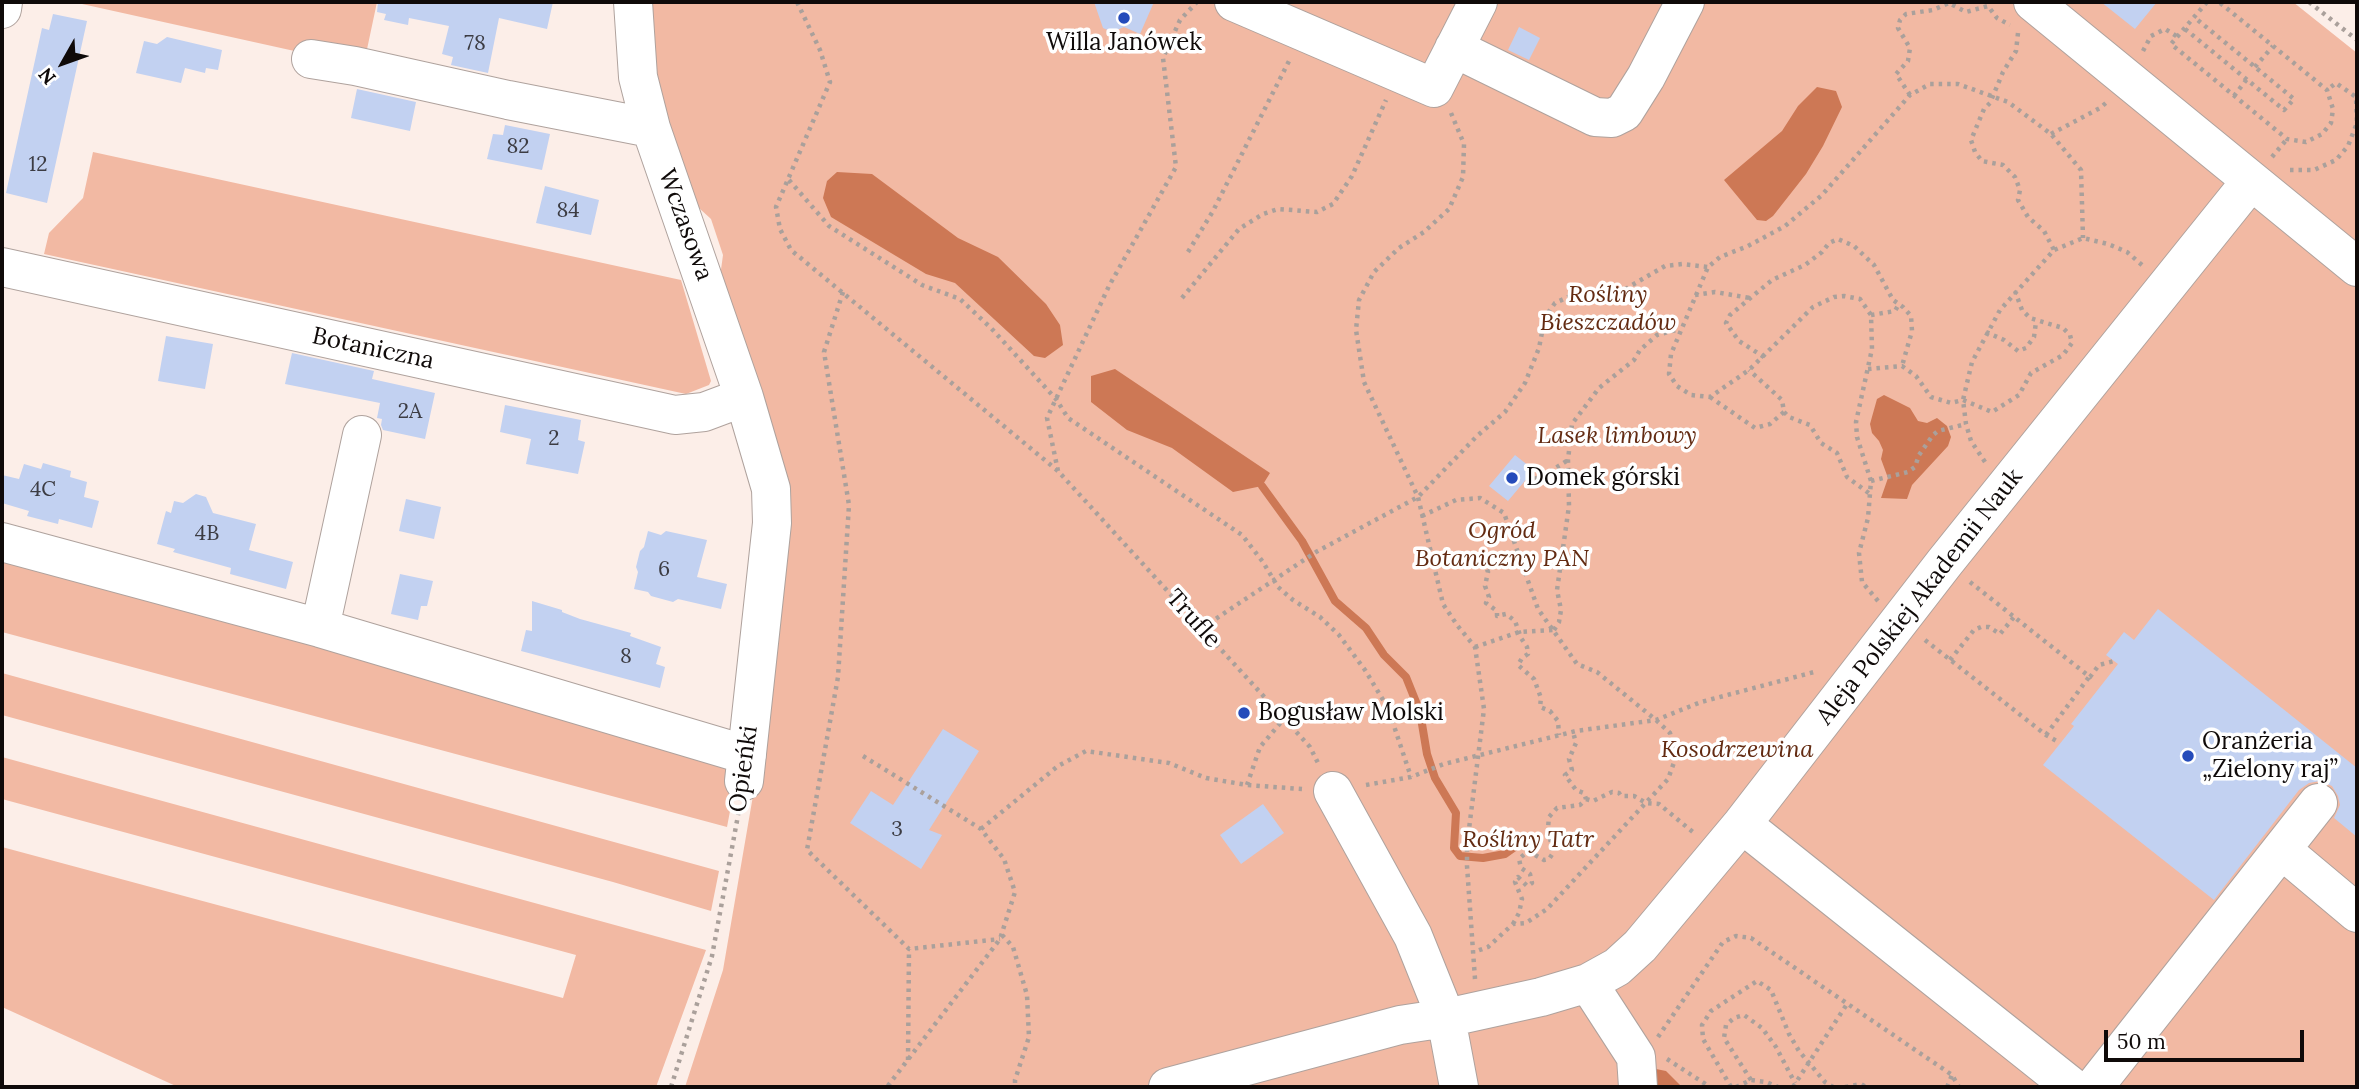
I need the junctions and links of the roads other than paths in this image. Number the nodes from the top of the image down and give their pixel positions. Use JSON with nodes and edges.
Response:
{"nodes":[{"id":1,"x":3,"y":2,"type":"edge"},
{"id":2,"x":633,"y":2,"type":"edge"},
{"id":3,"x":1234,"y":2,"type":"edge"},
{"id":4,"x":1478,"y":2,"type":"edge"},
{"id":5,"x":1685,"y":2,"type":"edge"},
{"id":6,"x":2033,"y":2,"type":"edge"},
{"id":7,"x":2,"y":9,"type":"edge"},
{"id":8,"x":311,"y":59,"type":"dead end"},
{"id":9,"x":1446,"y":64,"type":"junction"},
{"id":10,"x":651,"y":128,"type":"junction"},
{"id":11,"x":2262,"y":169,"type":"junction"},
{"id":12,"x":2,"y":267,"type":"edge"},
{"id":13,"x":2357,"y":267,"type":"edge"},
{"id":14,"x":744,"y":397,"type":"junction"},
{"id":15,"x":362,"y":435,"type":"dead end"},
{"id":16,"x":758,"y":445,"type":"joint"},
{"id":17,"x":2,"y":542,"type":"edge"},
{"id":18,"x":320,"y":628,"type":"junction"},
{"id":19,"x":1333,"y":791,"type":"road end"},
{"id":20,"x":2318,"y":803,"type":"dead end"},
{"id":21,"x":1733,"y":836,"type":"junction"},
{"id":22,"x":2282,"y":850,"type":"junction"},
{"id":23,"x":2357,"y":913,"type":"edge"},
{"id":24,"x":1588,"y":983,"type":"junction"},
{"id":25,"x":1462,"y":1015,"type":"junction"},
{"id":26,"x":1642,"y":1064,"type":"edge"},
{"id":27,"x":1168,"y":1087,"type":"edge"},
{"id":28,"x":1459,"y":1087,"type":"edge"},
{"id":29,"x":2072,"y":1087,"type":"edge"},
{"id":30,"x":2094,"y":1087,"type":"edge"}],
"edges":[{"from":1,"to":7,"type":"street"},
{"from":2,"to":10,"type":"street","name":"Wczasowa"},
{"from":3,"to":9,"type":"street"},
{"from":4,"to":9,"type":"street"},
{"from":5,"to":9,"type":"street"},
{"from":6,"to":11,"type":"street"},
{"from":8,"to":10,"type":"street"},
{"from":10,"to":14,"type":"street","name":"Wczasowa"},
{"from":11,"to":13,"type":"street"},
{"from":11,"to":21,"type":"street","name":"Aleja Polskiej Akademii Nauk"},
{"from":12,"to":14,"type":"street","name":"Botaniczna"},
{"from":14,"to":16,"type":"street","name":"Wczasowa"},
{"from":15,"to":18,"type":"street"},
{"from":16,"to":18,"type":"street","name":"Opieńki"},
{"from":17,"to":18,"type":"street"},
{"from":19,"to":25,"type":"street"},
{"from":20,"to":22,"type":"street"},
{"from":21,"to":24,"type":"street","name":"Aleja Polskiej Akademii Nauk"},
{"from":21,"to":29,"type":"street"},
{"from":22,"to":23,"type":"street"},
{"from":22,"to":30,"type":"street"},
{"from":24,"to":25,"type":"street","name":"Aleja Polskiej Akademii Nauk"},
{"from":24,"to":26,"type":"street"},
{"from":25,"to":27,"type":"street","name":"Aleja Polskiej Akademii Nauk"},
{"from":25,"to":28,"type":"street"}]}
